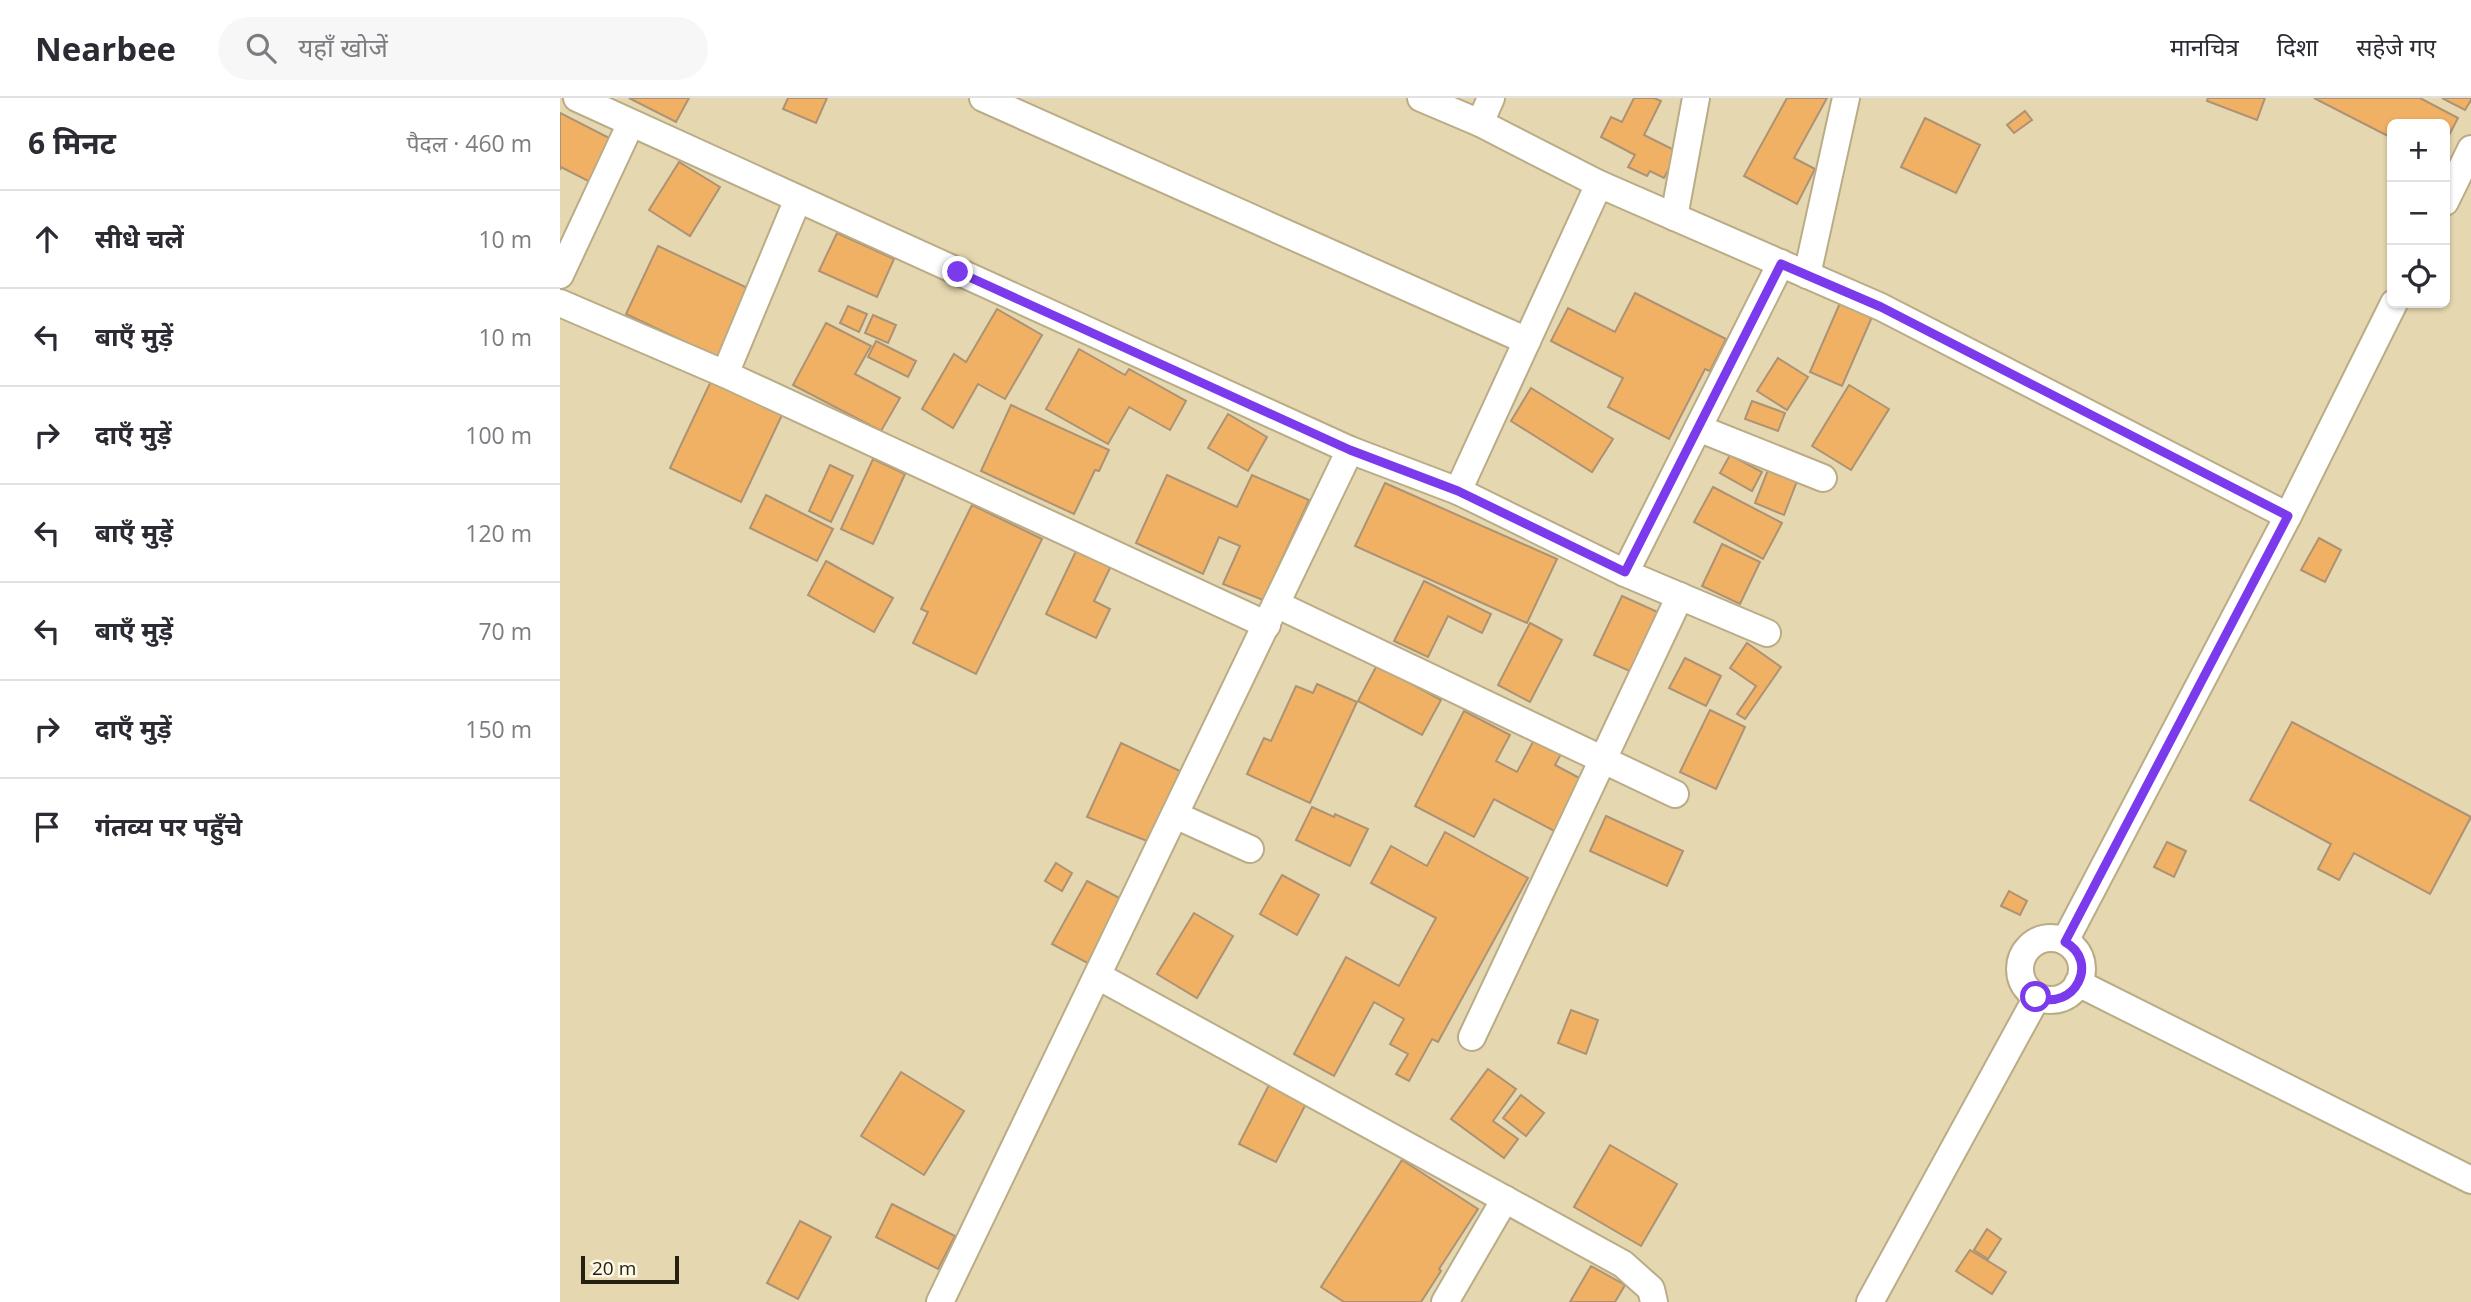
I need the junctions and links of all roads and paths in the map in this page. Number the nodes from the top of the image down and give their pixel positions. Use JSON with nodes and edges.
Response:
{"nodes":[{"id":1,"x":577,"y":98,"type":"edge"},
{"id":2,"x":983,"y":98,"type":"edge"},
{"id":3,"x":1421,"y":98,"type":"edge"},
{"id":4,"x":1491,"y":98,"type":"edge"},
{"id":5,"x":1696,"y":98,"type":"edge"},
{"id":6,"x":1846,"y":98,"type":"edge"},
{"id":7,"x":631,"y":123,"type":"junction"},
{"id":8,"x":1480,"y":123,"type":"junction"},
{"id":9,"x":2471,"y":149,"type":"edge"},
{"id":10,"x":1599,"y":184,"type":"junction"},
{"id":11,"x":2450,"y":192,"type":"edge"},
{"id":12,"x":797,"y":199,"type":"junction"},
{"id":13,"x":1674,"y":217,"type":"junction"},
{"id":14,"x":1781,"y":264,"type":"junction"},
{"id":15,"x":560,"y":275,"type":"edge"},
{"id":16,"x":1807,"y":275,"type":"junction"},
{"id":17,"x":560,"y":303,"type":"edge"},
{"id":18,"x":2392,"y":308,"type":"edge"},
{"id":19,"x":1527,"y":341,"type":"junction"},
{"id":20,"x":725,"y":374,"type":"junction"},
{"id":21,"x":1698,"y":428,"type":"junction"},
{"id":22,"x":1350,"y":450,"type":"junction"},
{"id":23,"x":1824,"y":478,"type":"dead end"},
{"id":24,"x":1458,"y":491,"type":"junction"},
{"id":25,"x":2288,"y":516,"type":"junction"},
{"id":26,"x":1625,"y":572,"type":"junction"},
{"id":27,"x":1680,"y":596,"type":"junction"},
{"id":28,"x":1271,"y":614,"type":"junction"},
{"id":29,"x":1767,"y":633,"type":"dead end"},
{"id":30,"x":1602,"y":759,"type":"junction"},
{"id":31,"x":1675,"y":794,"type":"dead end"},
{"id":32,"x":1175,"y":816,"type":"junction"},
{"id":33,"x":1250,"y":849,"type":"dead end"},
{"id":34,"x":2065,"y":942,"type":"junction"},
{"id":35,"x":1097,"y":976,"type":"junction"},
{"id":36,"x":2078,"y":983,"type":"junction"},
{"id":37,"x":2036,"y":997,"type":"junction"},
{"id":38,"x":1472,"y":1037,"type":"dead end"},
{"id":39,"x":2471,"y":1180,"type":"edge"},
{"id":40,"x":1505,"y":1199,"type":"junction"},
{"id":41,"x":940,"y":1302,"type":"edge"},
{"id":42,"x":1445,"y":1302,"type":"edge"},
{"id":43,"x":1654,"y":1302,"type":"edge"},
{"id":44,"x":1870,"y":1302,"type":"edge"}],
"edges":[{"from":1,"to":7,"type":"street"},
{"from":2,"to":19,"type":"street"},
{"from":3,"to":8,"type":"street"},
{"from":4,"to":8,"type":"street"},
{"from":5,"to":13,"type":"street"},
{"from":6,"to":16,"type":"street"},
{"from":7,"to":12,"type":"street"},
{"from":7,"to":15,"type":"street"},
{"from":8,"to":10,"type":"street"},
{"from":9,"to":11,"type":"street"},
{"from":10,"to":13,"type":"street"},
{"from":10,"to":19,"type":"street"},
{"from":12,"to":20,"type":"street"},
{"from":12,"to":22,"type":"street"},
{"from":13,"to":14,"type":"street"},
{"from":14,"to":16,"type":"street"},
{"from":14,"to":21,"type":"street"},
{"from":16,"to":25,"type":"street"},
{"from":17,"to":20,"type":"street"},
{"from":18,"to":25,"type":"street"},
{"from":19,"to":24,"type":"street"},
{"from":20,"to":28,"type":"street"},
{"from":21,"to":23,"type":"street"},
{"from":21,"to":26,"type":"street"},
{"from":22,"to":24,"type":"street"},
{"from":22,"to":28,"type":"street"},
{"from":24,"to":26,"type":"street"},
{"from":25,"to":34,"type":"street"},
{"from":26,"to":27,"type":"street"},
{"from":27,"to":29,"type":"street"},
{"from":27,"to":30,"type":"street"},
{"from":28,"to":30,"type":"street"},
{"from":28,"to":32,"type":"street"},
{"from":30,"to":31,"type":"street"},
{"from":30,"to":38,"type":"street"},
{"from":32,"to":33,"type":"street"},
{"from":32,"to":35,"type":"street"},
{"from":34,"to":36,"type":"street"},
{"from":34,"to":37,"type":"street"},
{"from":35,"to":40,"type":"street"},
{"from":35,"to":41,"type":"street"},
{"from":36,"to":37,"type":"street"},
{"from":36,"to":39,"type":"street"},
{"from":37,"to":44,"type":"street"},
{"from":40,"to":42,"type":"street"},
{"from":40,"to":43,"type":"street"}]}
